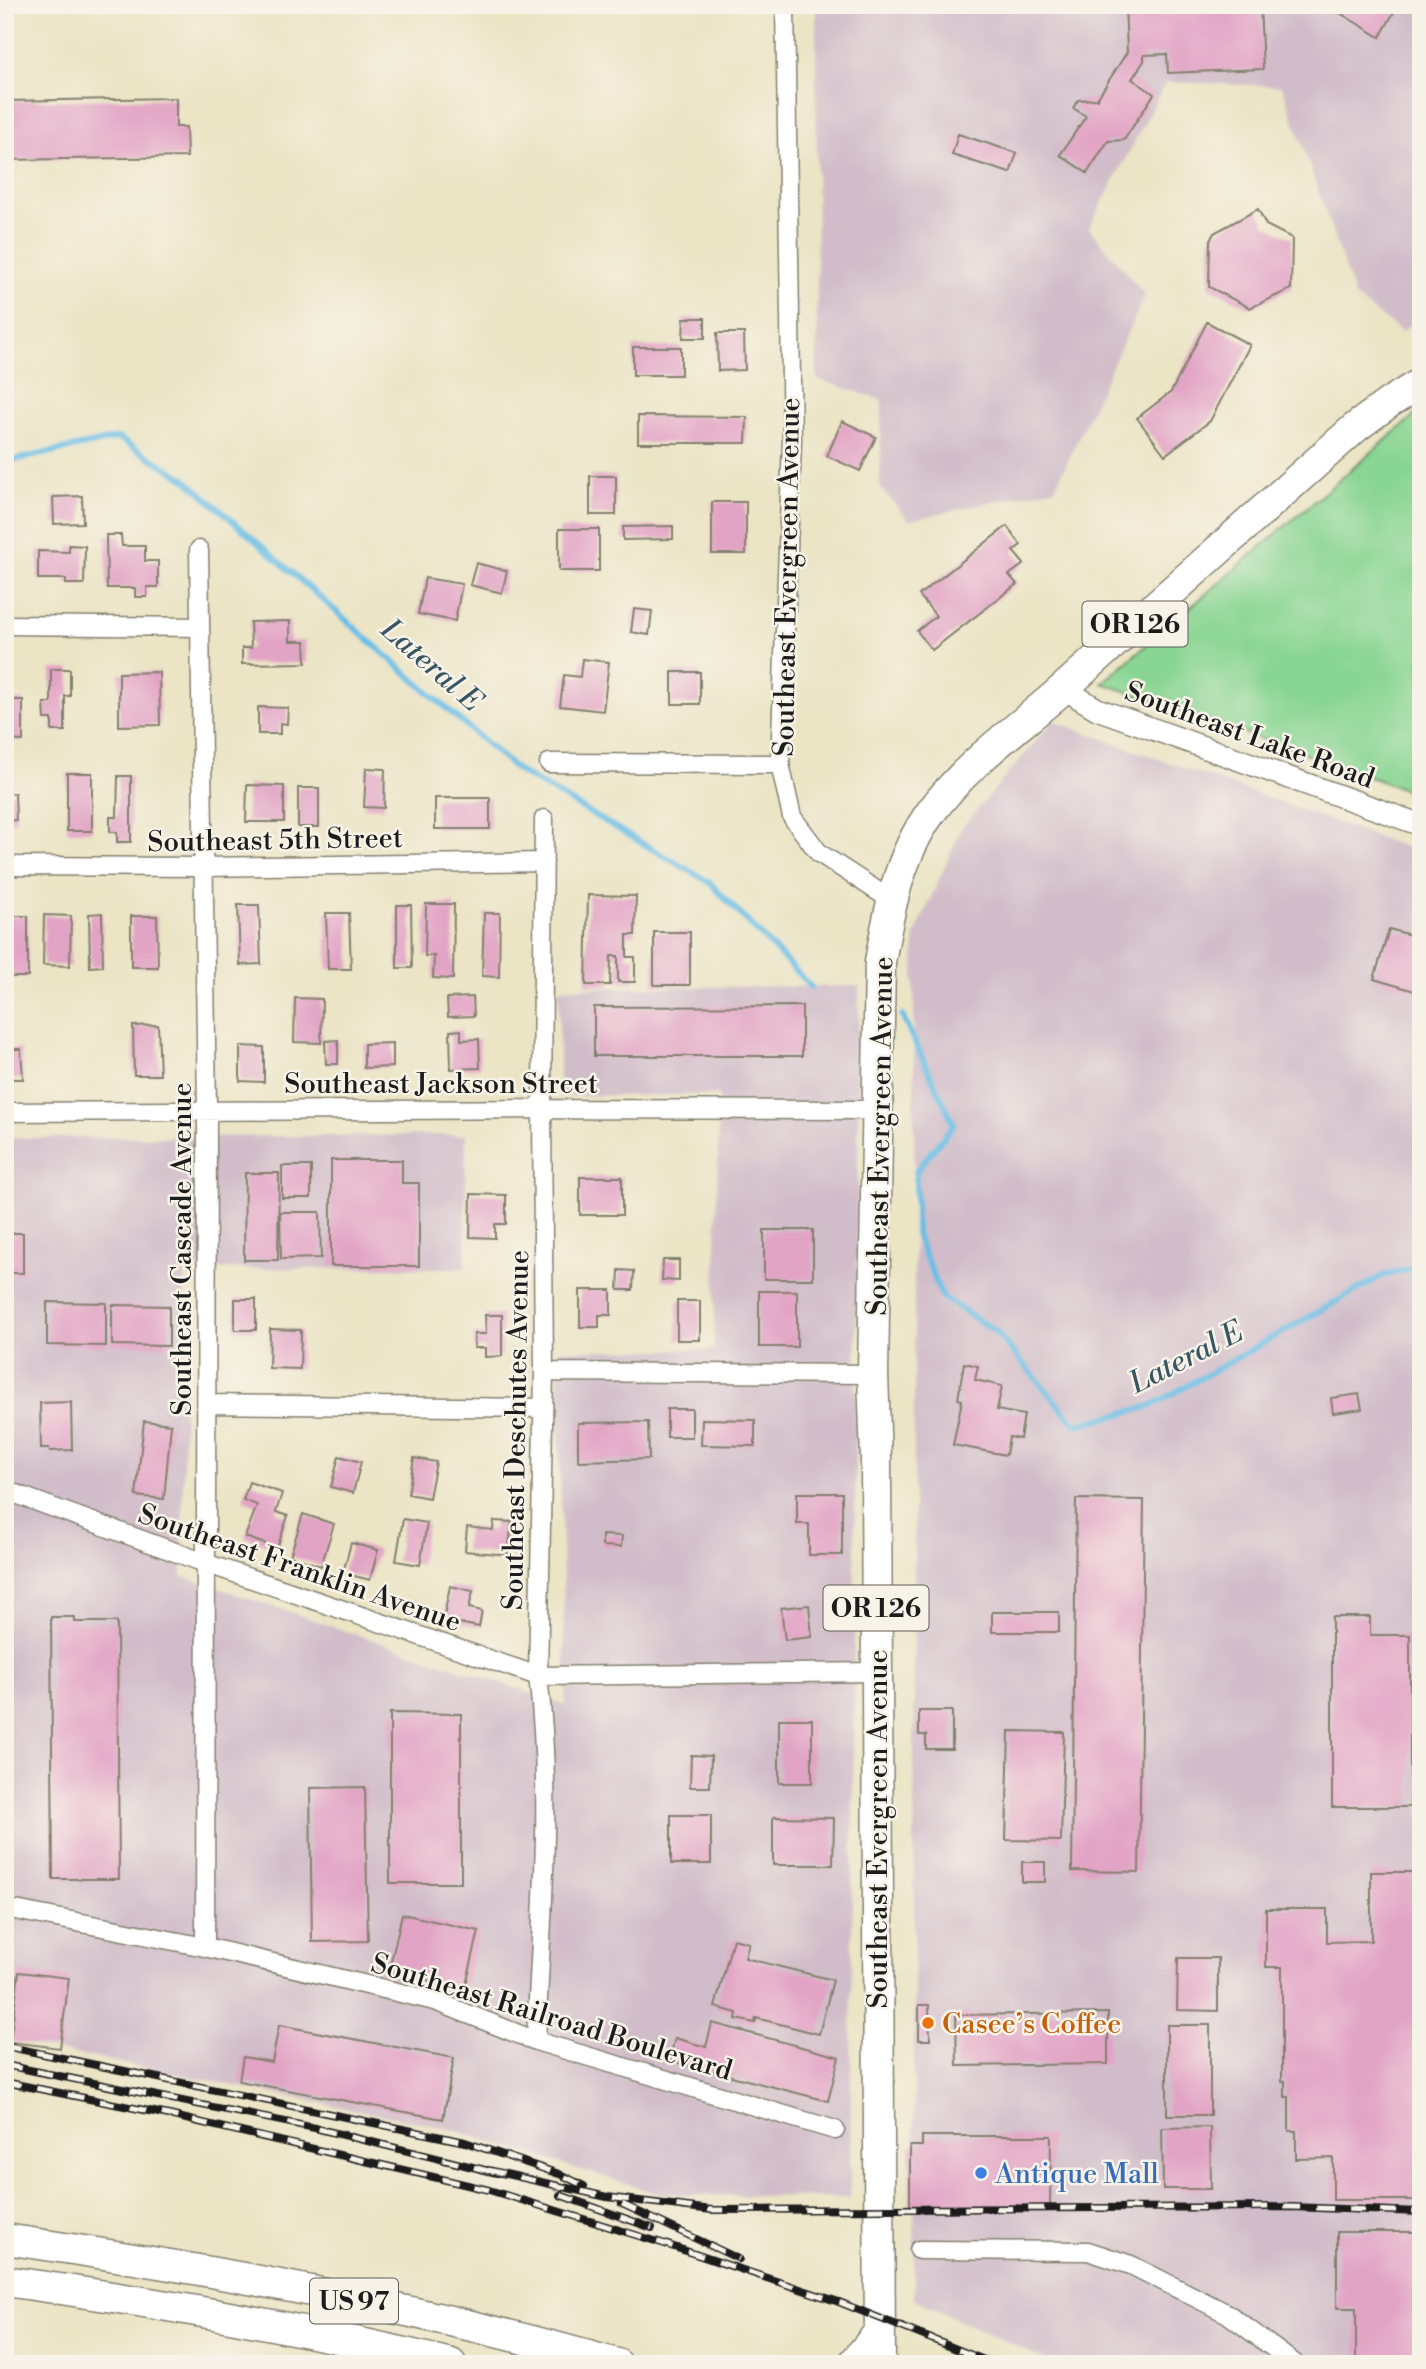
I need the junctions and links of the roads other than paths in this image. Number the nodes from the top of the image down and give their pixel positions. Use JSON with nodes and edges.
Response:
{"nodes":[{"id":1,"x":785,"y":5,"type":"edge"},
{"id":2,"x":1421,"y":383,"type":"edge"},
{"id":3,"x":199,"y":550,"type":"dead end"},
{"id":4,"x":5,"y":625,"type":"edge"},
{"id":5,"x":200,"y":627,"type":"junction"},
{"id":6,"x":1063,"y":688,"type":"junction"},
{"id":7,"x":549,"y":763,"type":"dead end"},
{"id":8,"x":780,"y":764,"type":"junction"},
{"id":9,"x":544,"y":820,"type":"dead end"},
{"id":10,"x":1421,"y":825,"type":"edge"},
{"id":11,"x":544,"y":862,"type":"junction"},
{"id":12,"x":5,"y":866,"type":"edge"},
{"id":13,"x":203,"y":867,"type":"junction"},
{"id":14,"x":891,"y":900,"type":"junction"},
{"id":15,"x":542,"y":1109,"type":"junction"},
{"id":16,"x":207,"y":1111,"type":"junction"},
{"id":17,"x":877,"y":1111,"type":"junction"},
{"id":18,"x":5,"y":1112,"type":"edge"},
{"id":19,"x":544,"y":1371,"type":"junction"},
{"id":20,"x":873,"y":1374,"type":"junction"},
{"id":21,"x":208,"y":1404,"type":"junction"},
{"id":22,"x":543,"y":1408,"type":"junction"},
{"id":23,"x":5,"y":1490,"type":"edge"},
{"id":24,"x":205,"y":1563,"type":"junction"},
{"id":25,"x":876,"y":1672,"type":"junction"},
{"id":26,"x":538,"y":1676,"type":"junction"},
{"id":27,"x":5,"y":1908,"type":"edge"},
{"id":28,"x":205,"y":1947,"type":"junction"},
{"id":29,"x":536,"y":2041,"type":"junction"},
{"id":30,"x":835,"y":2130,"type":"dead end"},
{"id":31,"x":5,"y":2239,"type":"edge"},
{"id":32,"x":919,"y":2250,"type":"dead end"},
{"id":33,"x":5,"y":2281,"type":"edge"},
{"id":34,"x":880,"y":2324,"type":"junction"},
{"id":35,"x":452,"y":2364,"type":"edge"},
{"id":36,"x":617,"y":2364,"type":"edge"},
{"id":37,"x":853,"y":2364,"type":"edge"},
{"id":38,"x":880,"y":2364,"type":"edge"},
{"id":39,"x":1295,"y":2364,"type":"edge"}],
"edges":[{"from":1,"to":8,"type":"street","name":"Southeast Evergreen Avenue"},
{"from":2,"to":6,"type":"highway","number":"OR 126"},
{"from":3,"to":5,"type":"street","name":"Southeast Cascade Avenue"},
{"from":4,"to":5,"type":"street"},
{"from":5,"to":13,"type":"street","name":"Southeast Cascade Avenue"},
{"from":6,"to":10,"type":"street","name":"Southeast Lake Road"},
{"from":6,"to":14,"type":"highway","number":"OR 126"},
{"from":7,"to":8,"type":"street"},
{"from":8,"to":14,"type":"street","name":"Southeast Evergreen Avenue"},
{"from":9,"to":11,"type":"street","name":"Southeast Deschutes Avenue"},
{"from":11,"to":13,"type":"street","name":"Southeast 5th Street"},
{"from":11,"to":15,"type":"street","name":"Southeast Deschutes Avenue"},
{"from":12,"to":13,"type":"street","name":"Southeast 5th Street"},
{"from":13,"to":16,"type":"street","name":"Southeast Cascade Avenue"},
{"from":14,"to":17,"type":"highway","name":"Southeast Evergreen Avenue","number":"OR 126"},
{"from":15,"to":16,"type":"street","name":"Southeast Jackson Street"},
{"from":15,"to":17,"type":"street","name":"Southeast Jackson Street"},
{"from":15,"to":19,"type":"street","name":"Southeast Deschutes Avenue"},
{"from":16,"to":18,"type":"street","name":"Southeast Jackson Street"},
{"from":16,"to":21,"type":"street","name":"Southeast Cascade Avenue"},
{"from":17,"to":20,"type":"highway","name":"Southeast Evergreen Avenue","number":"OR 126"},
{"from":19,"to":20,"type":"street"},
{"from":19,"to":22,"type":"street","name":"Southeast Deschutes Avenue"},
{"from":20,"to":25,"type":"highway","name":"Southeast Evergreen Avenue","number":"OR 126"},
{"from":21,"to":22,"type":"street"},
{"from":21,"to":24,"type":"street","name":"Southeast Cascade Avenue"},
{"from":22,"to":26,"type":"street","name":"Southeast Deschutes Avenue"},
{"from":23,"to":24,"type":"street","name":"Southeast Franklin Avenue"},
{"from":24,"to":26,"type":"street","name":"Southeast Franklin Avenue"},
{"from":24,"to":28,"type":"street","name":"Southeast Cascade Avenue"},
{"from":25,"to":26,"type":"street","name":"Southeast Franklin Avenue"},
{"from":25,"to":34,"type":"highway","name":"Southeast Evergreen Avenue","number":"OR 126"},
{"from":26,"to":29,"type":"street","name":"Southeast Deschutes Avenue"},
{"from":27,"to":28,"type":"street","name":"Southeast Railroad Boulevard"},
{"from":28,"to":29,"type":"street","name":"Southeast Railroad Boulevard"},
{"from":29,"to":30,"type":"street","name":"Southeast Railroad Boulevard"},
{"from":31,"to":36,"type":"highway","number":"US 97"},
{"from":32,"to":39,"type":"street"},
{"from":33,"to":35,"type":"highway","number":"US 97"},
{"from":34,"to":37,"type":"highway"},
{"from":34,"to":38,"type":"highway","number":"OR 126"}]}
